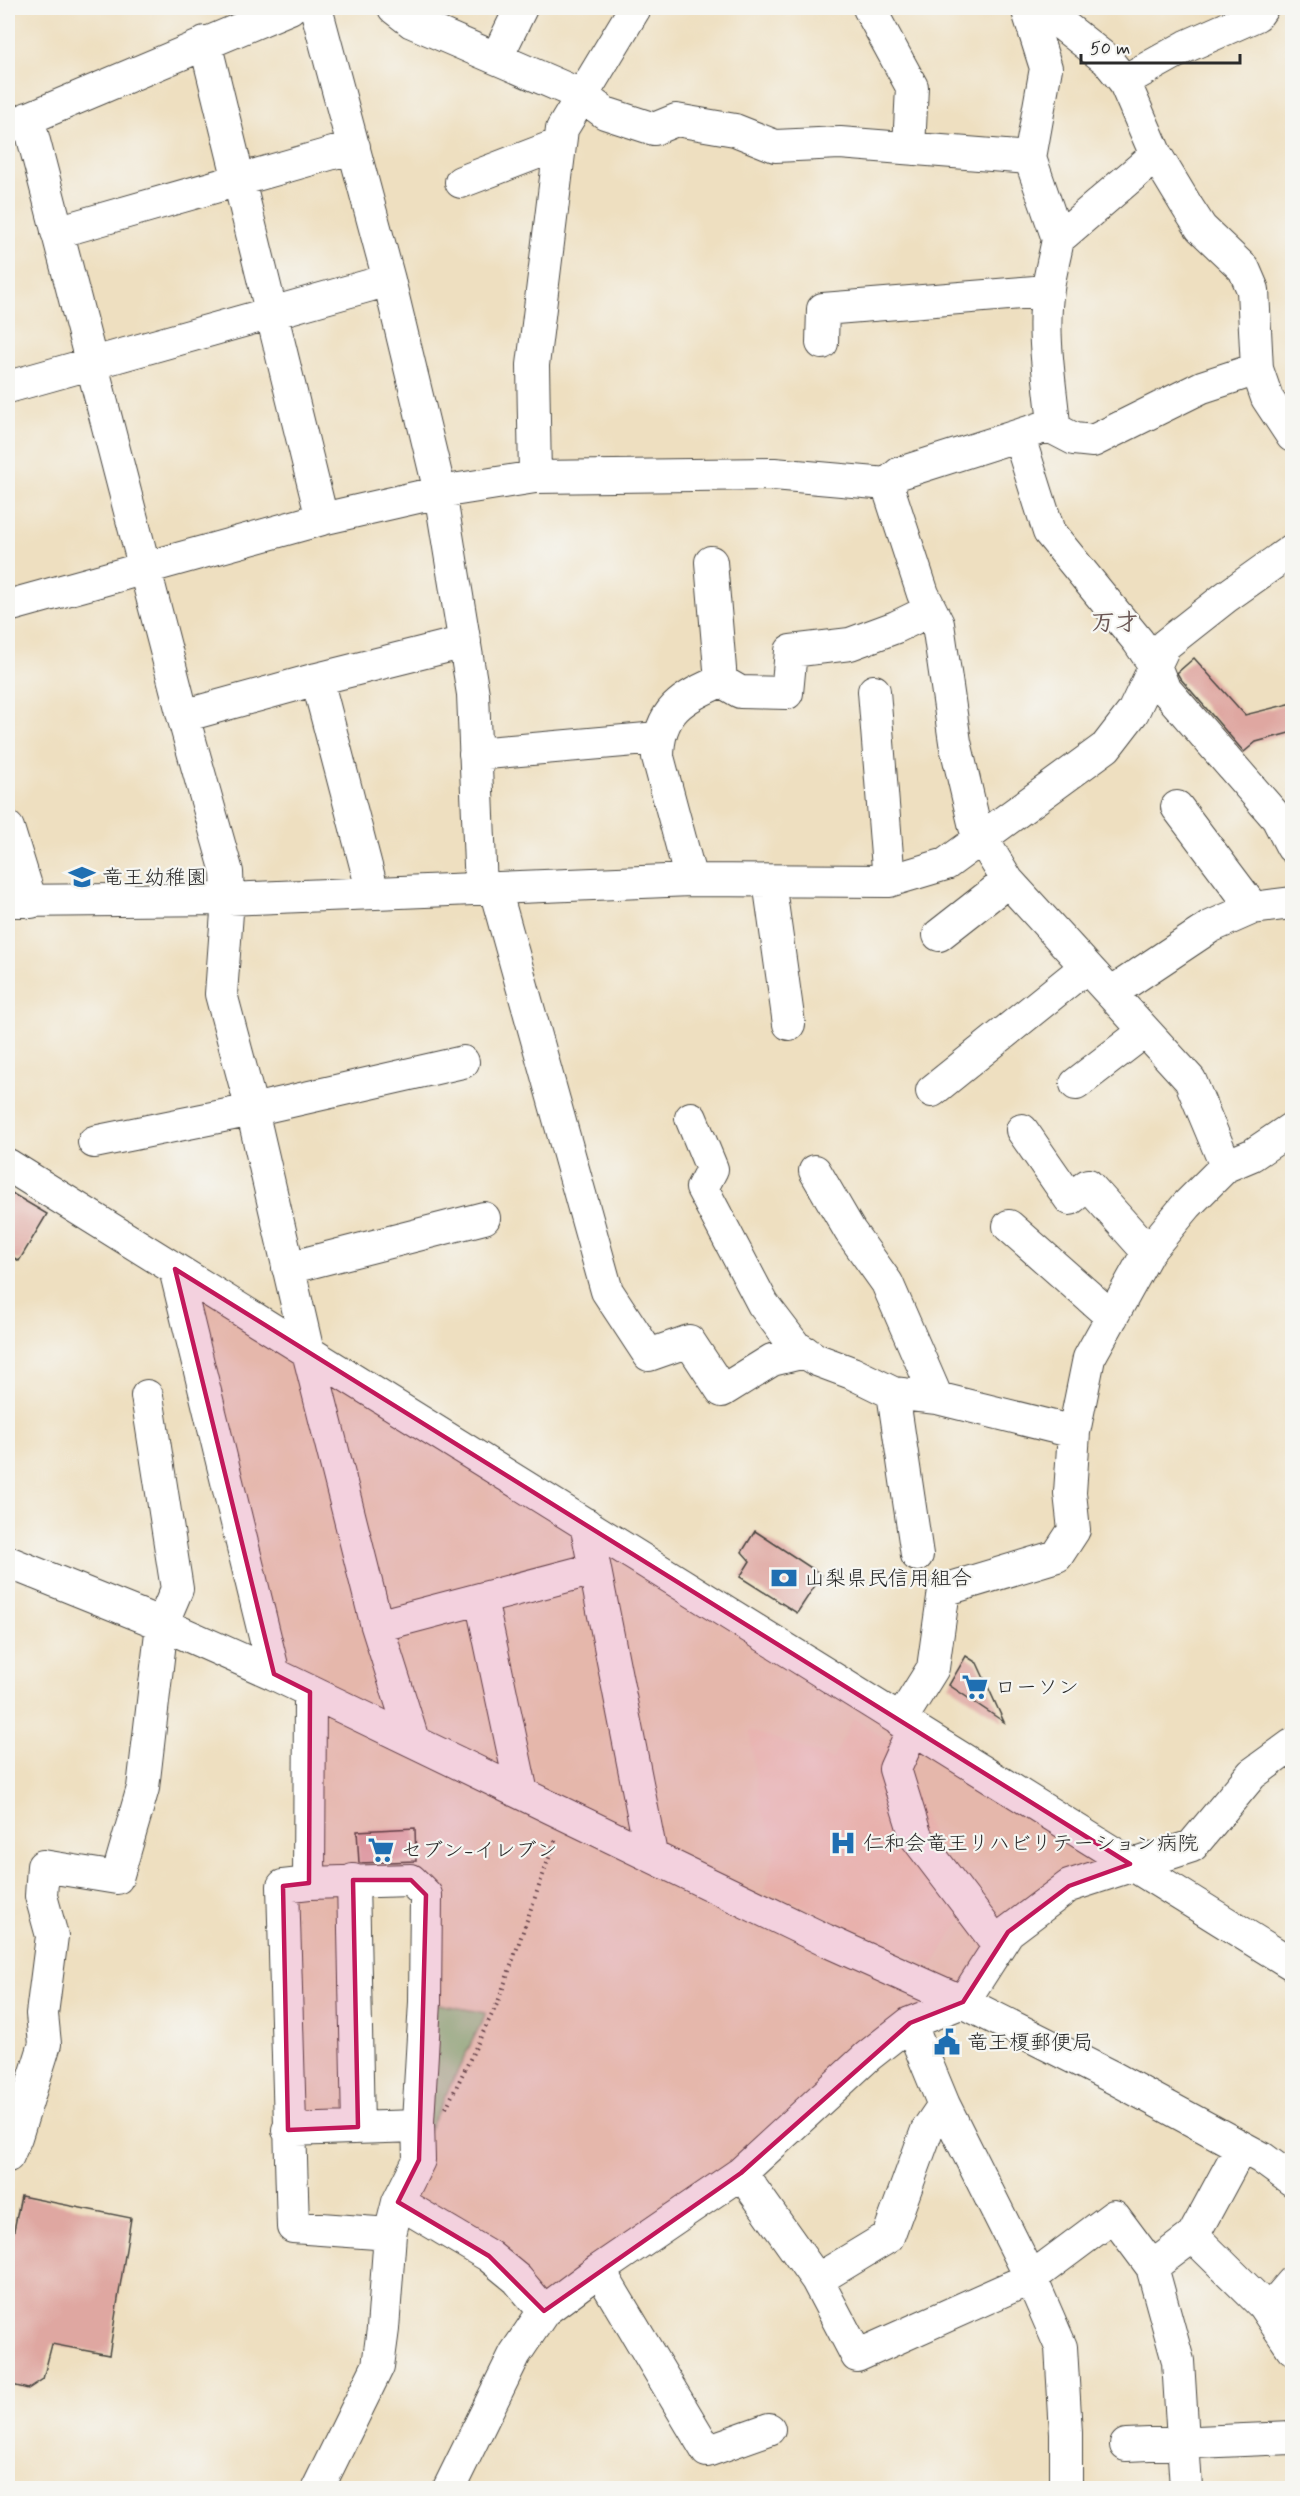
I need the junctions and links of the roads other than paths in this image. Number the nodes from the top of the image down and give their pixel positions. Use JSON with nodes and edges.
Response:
{"nodes":[{"id":1,"x":290,"y":8,"type":"edge"},
{"id":2,"x":316,"y":8,"type":"edge"},
{"id":3,"x":394,"y":8,"type":"edge"},
{"id":4,"x":521,"y":8,"type":"edge"},
{"id":5,"x":635,"y":8,"type":"edge"},
{"id":6,"x":869,"y":8,"type":"edge"},
{"id":7,"x":1027,"y":8,"type":"edge"},
{"id":8,"x":1041,"y":8,"type":"edge"},
{"id":9,"x":1262,"y":8,"type":"edge"},
{"id":10,"x":205,"y":42,"type":"junction"},
{"id":11,"x":497,"y":57,"type":"junction"},
{"id":12,"x":1124,"y":81,"type":"junction"},
{"id":13,"x":581,"y":95,"type":"junction"},
{"id":14,"x":18,"y":123,"type":"edge"},
{"id":15,"x":560,"y":144,"type":"junction"},
{"id":16,"x":354,"y":147,"type":"junction"},
{"id":17,"x":909,"y":148,"type":"junction"},
{"id":18,"x":1156,"y":155,"type":"junction"},
{"id":19,"x":1030,"y":158,"type":"junction"},
{"id":20,"x":238,"y":181,"type":"junction"},
{"id":21,"x":461,"y":182,"type":"dead end"},
{"id":22,"x":57,"y":232,"type":"junction"},
{"id":23,"x":1058,"y":239,"type":"junction"},
{"id":24,"x":389,"y":280,"type":"junction"},
{"id":25,"x":1047,"y":291,"type":"junction"},
{"id":26,"x":271,"y":313,"type":"junction"},
{"id":27,"x":822,"y":343,"type":"dead end"},
{"id":28,"x":93,"y":363,"type":"junction"},
{"id":29,"x":1257,"y":369,"type":"junction"},
{"id":30,"x":8,"y":387,"type":"edge"},
{"id":31,"x":1050,"y":426,"type":"junction"},
{"id":32,"x":1293,"y":436,"type":"edge"},
{"id":33,"x":1019,"y":437,"type":"junction"},
{"id":34,"x":535,"y":477,"type":"junction"},
{"id":35,"x":887,"y":484,"type":"junction"},
{"id":36,"x":440,"y":492,"type":"junction"},
{"id":37,"x":322,"y":519,"type":"junction"},
{"id":38,"x":1293,"y":550,"type":"edge"},
{"id":39,"x":711,"y":562,"type":"dead end"},
{"id":40,"x":146,"y":567,"type":"junction"},
{"id":41,"x":8,"y":606,"type":"edge"},
{"id":42,"x":931,"y":610,"type":"junction"},
{"id":43,"x":465,"y":642,"type":"junction"},
{"id":44,"x":1155,"y":666,"type":"junction"},
{"id":45,"x":317,"y":679,"type":"junction"},
{"id":46,"x":721,"y":681,"type":"junction"},
{"id":47,"x":874,"y":691,"type":"dead end"},
{"id":48,"x":183,"y":716,"type":"junction"},
{"id":49,"x":658,"y":738,"type":"junction"},
{"id":50,"x":475,"y":754,"type":"junction"},
{"id":51,"x":1177,"y":807,"type":"dead end"},
{"id":52,"x":8,"y":828,"type":"edge"},
{"id":53,"x":982,"y":838,"type":"junction"},
{"id":54,"x":1293,"y":847,"type":"edge"},
{"id":55,"x":691,"y":880,"type":"junction"},
{"id":56,"x":769,"y":881,"type":"junction"},
{"id":57,"x":889,"y":881,"type":"junction"},
{"id":58,"x":1008,"y":881,"type":"junction"},
{"id":59,"x":488,"y":889,"type":"junction"},
{"id":60,"x":373,"y":893,"type":"junction"},
{"id":61,"x":228,"y":899,"type":"junction"},
{"id":62,"x":19,"y":901,"type":"edge"},
{"id":63,"x":1293,"y":903,"type":"edge"},
{"id":64,"x":1252,"y":908,"type":"junction"},
{"id":65,"x":939,"y":935,"type":"dead end"},
{"id":66,"x":1086,"y":967,"type":"junction"},
{"id":67,"x":1111,"y":993,"type":"junction"},
{"id":68,"x":789,"y":1024,"type":"dead end"},
{"id":69,"x":1145,"y":1031,"type":"junction"},
{"id":70,"x":463,"y":1062,"type":"dead end"},
{"id":71,"x":1076,"y":1084,"type":"dead end"},
{"id":72,"x":932,"y":1091,"type":"dead end"},
{"id":73,"x":252,"y":1110,"type":"junction"},
{"id":74,"x":691,"y":1118,"type":"dead end"},
{"id":75,"x":1293,"y":1128,"type":"edge"},
{"id":76,"x":1023,"y":1130,"type":"dead end"},
{"id":77,"x":94,"y":1142,"type":"dead end"},
{"id":78,"x":8,"y":1166,"type":"edge"},
{"id":79,"x":1226,"y":1166,"type":"junction"},
{"id":80,"x":815,"y":1171,"type":"dead end"},
{"id":81,"x":484,"y":1218,"type":"dead end"},
{"id":82,"x":1009,"y":1226,"type":"dead end"},
{"id":83,"x":1148,"y":1252,"type":"junction"},
{"id":84,"x":288,"y":1268,"type":"junction"},
{"id":85,"x":175,"y":1269,"type":"junction"},
{"id":86,"x":1112,"y":1317,"type":"junction"},
{"id":87,"x":308,"y":1352,"type":"junction"},
{"id":88,"x":805,"y":1353,"type":"junction"},
{"id":89,"x":892,"y":1393,"type":"junction"},
{"id":90,"x":147,"y":1395,"type":"dead end"},
{"id":91,"x":937,"y":1398,"type":"junction"},
{"id":92,"x":1074,"y":1432,"type":"junction"},
{"id":93,"x":586,"y":1524,"type":"junction"},
{"id":94,"x":917,"y":1555,"type":"dead end"},
{"id":95,"x":8,"y":1562,"type":"edge"},
{"id":96,"x":594,"y":1569,"type":"junction"},
{"id":97,"x":481,"y":1599,"type":"junction"},
{"id":98,"x":162,"y":1624,"type":"junction"},
{"id":99,"x":377,"y":1626,"type":"junction"},
{"id":100,"x":274,"y":1674,"type":"junction"},
{"id":101,"x":310,"y":1692,"type":"junction"},
{"id":102,"x":906,"y":1725,"type":"junction"},
{"id":103,"x":413,"y":1740,"type":"junction"},
{"id":104,"x":1293,"y":1745,"type":"edge"},
{"id":105,"x":522,"y":1793,"type":"junction"},
{"id":106,"x":651,"y":1854,"type":"junction"},
{"id":107,"x":1130,"y":1864,"type":"junction"},
{"id":108,"x":352,"y":1880,"type":"junction"},
{"id":109,"x":309,"y":1883,"type":"junction"},
{"id":110,"x":999,"y":1947,"type":"junction"},
{"id":111,"x":1293,"y":1964,"type":"edge"},
{"id":112,"x":963,"y":2002,"type":"junction"},
{"id":113,"x":910,"y":2023,"type":"junction"},
{"id":114,"x":944,"y":2104,"type":"junction"},
{"id":115,"x":431,"y":2119,"type":"junction"},
{"id":116,"x":358,"y":2127,"type":"junction"},
{"id":117,"x":288,"y":2130,"type":"junction"},
{"id":118,"x":1241,"y":2147,"type":"junction"},
{"id":119,"x":8,"y":2156,"type":"edge"},
{"id":120,"x":741,"y":2173,"type":"junction"},
{"id":121,"x":1293,"y":2180,"type":"edge"},
{"id":122,"x":399,"y":2202,"type":"junction"},
{"id":123,"x":390,"y":2234,"type":"junction"},
{"id":124,"x":1193,"y":2236,"type":"junction"},
{"id":125,"x":1152,"y":2267,"type":"junction"},
{"id":126,"x":599,"y":2270,"type":"junction"},
{"id":127,"x":1031,"y":2278,"type":"junction"},
{"id":128,"x":817,"y":2280,"type":"junction"},
{"id":129,"x":1293,"y":2283,"type":"edge"},
{"id":130,"x":544,"y":2311,"type":"junction"},
{"id":131,"x":1268,"y":2311,"type":"junction"},
{"id":132,"x":1293,"y":2348,"type":"edge"},
{"id":133,"x":769,"y":2430,"type":"dead end"},
{"id":134,"x":1293,"y":2438,"type":"edge"},
{"id":135,"x":1183,"y":2443,"type":"junction"},
{"id":136,"x":1126,"y":2445,"type":"dead end"},
{"id":137,"x":318,"y":2488,"type":"edge"},
{"id":138,"x":449,"y":2488,"type":"edge"},
{"id":139,"x":1066,"y":2488,"type":"edge"},
{"id":140,"x":1186,"y":2488,"type":"edge"}],
"edges":[{"from":1,"to":10,"type":"street"},
{"from":2,"to":16,"type":"street"},
{"from":3,"to":11,"type":"street"},
{"from":4,"to":11,"type":"street"},
{"from":5,"to":13,"type":"street"},
{"from":6,"to":17,"type":"street"},
{"from":7,"to":19,"type":"street"},
{"from":8,"to":12,"type":"street"},
{"from":9,"to":12,"type":"street"},
{"from":10,"to":14,"type":"street"},
{"from":10,"to":20,"type":"street"},
{"from":11,"to":13,"type":"street"},
{"from":12,"to":18,"type":"street"},
{"from":13,"to":15,"type":"street"},
{"from":13,"to":17,"type":"street"},
{"from":14,"to":22,"type":"street"},
{"from":15,"to":21,"type":"street"},
{"from":15,"to":34,"type":"street"},
{"from":16,"to":20,"type":"street"},
{"from":16,"to":24,"type":"street"},
{"from":17,"to":19,"type":"street"},
{"from":18,"to":23,"type":"street"},
{"from":18,"to":29,"type":"street"},
{"from":19,"to":23,"type":"street"},
{"from":20,"to":22,"type":"street"},
{"from":20,"to":26,"type":"street"},
{"from":22,"to":28,"type":"street"},
{"from":23,"to":25,"type":"street"},
{"from":24,"to":26,"type":"street"},
{"from":24,"to":36,"type":"street"},
{"from":25,"to":27,"type":"street"},
{"from":25,"to":31,"type":"street"},
{"from":26,"to":28,"type":"street"},
{"from":26,"to":37,"type":"street"},
{"from":28,"to":30,"type":"street"},
{"from":28,"to":40,"type":"street"},
{"from":29,"to":31,"type":"street"},
{"from":29,"to":32,"type":"street"},
{"from":31,"to":33,"type":"street"},
{"from":33,"to":35,"type":"street"},
{"from":33,"to":44,"type":"street"},
{"from":34,"to":35,"type":"street"},
{"from":34,"to":36,"type":"street"},
{"from":35,"to":42,"type":"street"},
{"from":36,"to":37,"type":"street"},
{"from":36,"to":43,"type":"street"},
{"from":37,"to":40,"type":"street"},
{"from":38,"to":44,"type":"street"},
{"from":39,"to":46,"type":"street"},
{"from":40,"to":41,"type":"street"},
{"from":40,"to":48,"type":"street"},
{"from":42,"to":46,"type":"street"},
{"from":42,"to":53,"type":"street"},
{"from":43,"to":45,"type":"street"},
{"from":43,"to":50,"type":"street"},
{"from":44,"to":53,"type":"street"},
{"from":44,"to":54,"type":"street"},
{"from":45,"to":48,"type":"street"},
{"from":45,"to":60,"type":"street"},
{"from":46,"to":49,"type":"street"},
{"from":47,"to":57,"type":"street"},
{"from":48,"to":61,"type":"street"},
{"from":49,"to":50,"type":"street"},
{"from":49,"to":55,"type":"street"},
{"from":50,"to":59,"type":"street"},
{"from":51,"to":64,"type":"street"},
{"from":52,"to":62,"type":"street"},
{"from":53,"to":57,"type":"street"},
{"from":53,"to":58,"type":"street"},
{"from":55,"to":56,"type":"street"},
{"from":55,"to":59,"type":"street"},
{"from":56,"to":57,"type":"street"},
{"from":56,"to":68,"type":"street"},
{"from":58,"to":65,"type":"street"},
{"from":58,"to":66,"type":"street"},
{"from":59,"to":60,"type":"street"},
{"from":59,"to":88,"type":"street"},
{"from":60,"to":61,"type":"street"},
{"from":61,"to":62,"type":"street"},
{"from":61,"to":73,"type":"street"},
{"from":63,"to":64,"type":"street"},
{"from":64,"to":67,"type":"street"},
{"from":66,"to":67,"type":"street"},
{"from":66,"to":72,"type":"street"},
{"from":67,"to":69,"type":"street"},
{"from":69,"to":71,"type":"street"},
{"from":69,"to":79,"type":"street"},
{"from":70,"to":73,"type":"street"},
{"from":73,"to":77,"type":"street"},
{"from":73,"to":84,"type":"street"},
{"from":74,"to":88,"type":"street"},
{"from":75,"to":79,"type":"street"},
{"from":76,"to":83,"type":"street"},
{"from":78,"to":85,"type":"street"},
{"from":79,"to":83,"type":"street"},
{"from":80,"to":91,"type":"street"},
{"from":81,"to":84,"type":"street"},
{"from":82,"to":86,"type":"street"},
{"from":83,"to":86,"type":"street"},
{"from":84,"to":87,"type":"street"},
{"from":85,"to":87,"type":"street"},
{"from":85,"to":100,"type":"street"},
{"from":86,"to":92,"type":"street"},
{"from":87,"to":93,"type":"street"},
{"from":87,"to":99,"type":"street"},
{"from":88,"to":89,"type":"street"},
{"from":89,"to":91,"type":"street"},
{"from":89,"to":94,"type":"street"},
{"from":90,"to":98,"type":"street"},
{"from":91,"to":92,"type":"street"},
{"from":92,"to":102,"type":"street"},
{"from":93,"to":96,"type":"street"},
{"from":93,"to":102,"type":"street"},
{"from":95,"to":98,"type":"street"},
{"from":96,"to":97,"type":"street"},
{"from":96,"to":106,"type":"street"},
{"from":97,"to":99,"type":"street"},
{"from":97,"to":105,"type":"street"},
{"from":98,"to":100,"type":"street"},
{"from":98,"to":119,"type":"street"},
{"from":99,"to":103,"type":"street"},
{"from":100,"to":101,"type":"street"},
{"from":101,"to":103,"type":"street"},
{"from":101,"to":109,"type":"street"},
{"from":102,"to":107,"type":"street"},
{"from":102,"to":110,"type":"street"},
{"from":103,"to":105,"type":"street"},
{"from":104,"to":107,"type":"street"},
{"from":105,"to":106,"type":"street"},
{"from":106,"to":112,"type":"street"},
{"from":107,"to":110,"type":"street"},
{"from":107,"to":111,"type":"street"},
{"from":108,"to":109,"type":"street"},
{"from":108,"to":115,"type":"street"},
{"from":108,"to":116,"type":"street"},
{"from":109,"to":117,"type":"street"},
{"from":110,"to":112,"type":"street"},
{"from":112,"to":113,"type":"street"},
{"from":112,"to":118,"type":"street"},
{"from":113,"to":114,"type":"street"},
{"from":113,"to":120,"type":"street"},
{"from":114,"to":127,"type":"street"},
{"from":114,"to":128,"type":"street"},
{"from":115,"to":116,"type":"street"},
{"from":115,"to":122,"type":"street"},
{"from":116,"to":117,"type":"street"},
{"from":117,"to":123,"type":"street"},
{"from":118,"to":121,"type":"street"},
{"from":118,"to":124,"type":"street"},
{"from":120,"to":126,"type":"street"},
{"from":120,"to":128,"type":"street"},
{"from":122,"to":123,"type":"street"},
{"from":122,"to":130,"type":"street"},
{"from":123,"to":137,"type":"street"},
{"from":124,"to":125,"type":"street"},
{"from":124,"to":131,"type":"street"},
{"from":125,"to":127,"type":"street"},
{"from":125,"to":135,"type":"street"},
{"from":126,"to":130,"type":"street"},
{"from":126,"to":133,"type":"street"},
{"from":127,"to":128,"type":"street"},
{"from":127,"to":139,"type":"street"},
{"from":129,"to":131,"type":"street"},
{"from":130,"to":138,"type":"street"},
{"from":131,"to":132,"type":"street"},
{"from":134,"to":135,"type":"street"},
{"from":135,"to":136,"type":"street"},
{"from":135,"to":140,"type":"street"}]}
